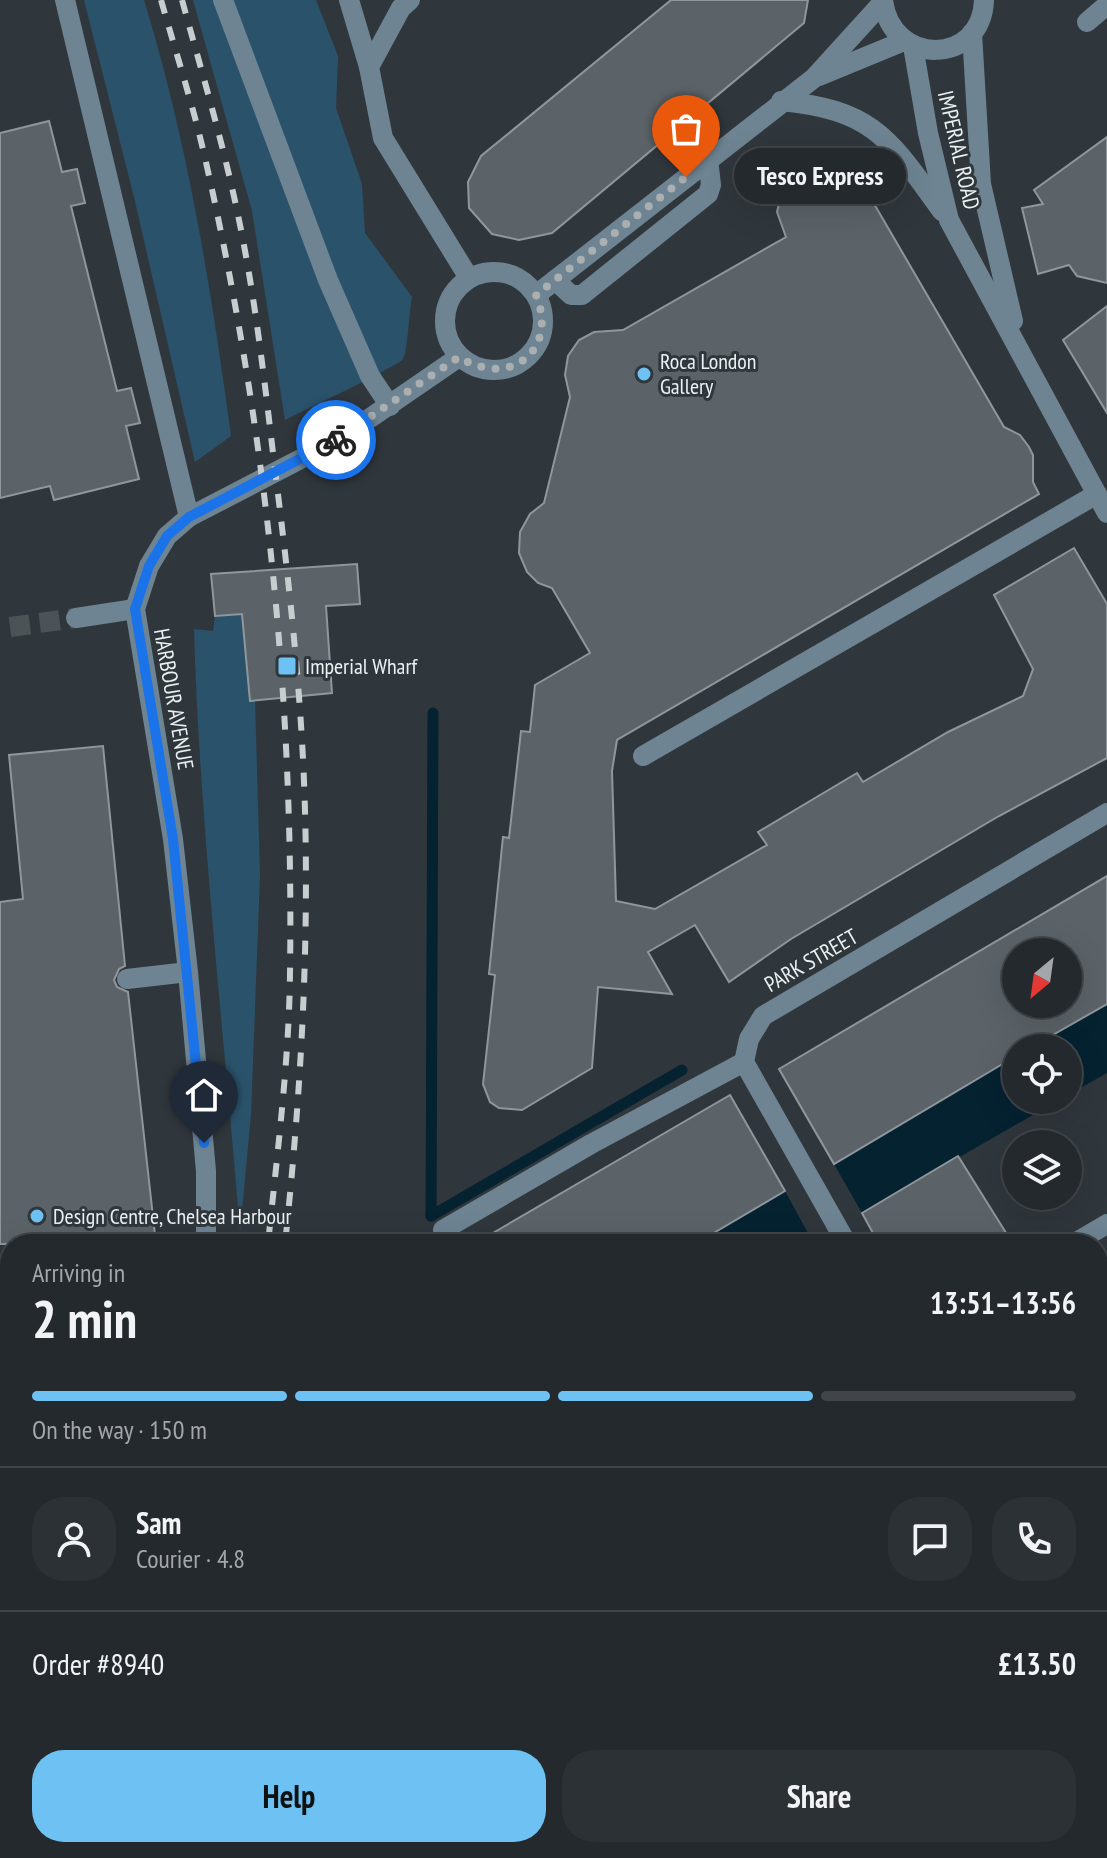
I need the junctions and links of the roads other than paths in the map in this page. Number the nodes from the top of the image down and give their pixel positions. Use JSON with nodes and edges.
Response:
{"nodes":[{"id":1,"x":65,"y":0,"type":"edge"},
{"id":2,"x":223,"y":0,"type":"edge"},
{"id":3,"x":349,"y":0,"type":"edge"},
{"id":4,"x":410,"y":0,"type":"edge"},
{"id":5,"x":984,"y":0,"type":"edge"},
{"id":6,"x":883,"y":1,"type":"edge"},
{"id":7,"x":1107,"y":5,"type":"edge"},
{"id":8,"x":1087,"y":22,"type":"dead end"},
{"id":9,"x":972,"y":33,"type":"junction"},
{"id":10,"x":909,"y":44,"type":"junction"},
{"id":11,"x":369,"y":67,"type":"junction"},
{"id":12,"x":814,"y":78,"type":"junction"},
{"id":13,"x":781,"y":101,"type":"junction"},
{"id":14,"x":708,"y":159,"type":"junction"},
{"id":15,"x":949,"y":220,"type":"junction"},
{"id":16,"x":469,"y":278,"type":"junction"},
{"id":17,"x":555,"y":280,"type":"junction"},
{"id":18,"x":536,"y":295,"type":"junction"},
{"id":19,"x":1018,"y":343,"type":"junction"},
{"id":20,"x":459,"y":357,"type":"junction"},
{"id":21,"x":390,"y":406,"type":"junction"},
{"id":22,"x":1097,"y":494,"type":"junction"},
{"id":23,"x":1107,"y":513,"type":"edge"},
{"id":24,"x":189,"y":517,"type":"junction"},
{"id":25,"x":135,"y":609,"type":"junction"},
{"id":26,"x":76,"y":618,"type":"tunnel mouth"},
{"id":27,"x":643,"y":756,"type":"dead end"},
{"id":28,"x":1107,"y":813,"type":"edge"},
{"id":29,"x":188,"y":972,"type":"junction"},
{"id":30,"x":127,"y":979,"type":"dead end"},
{"id":31,"x":744,"y":1062,"type":"junction"},
{"id":32,"x":443,"y":1230,"type":"dead end"},
{"id":33,"x":206,"y":1234,"type":"edge"},
{"id":34,"x":841,"y":1234,"type":"edge"}],
"edges":[{"from":1,"to":24,"type":"street"},
{"from":2,"to":21,"type":"street"},
{"from":3,"to":11,"type":"street"},
{"from":4,"to":11,"type":"street"},
{"from":5,"to":9,"type":"street"},
{"from":6,"to":10,"type":"street"},
{"from":6,"to":12,"type":"street"},
{"from":7,"to":8,"type":"street"},
{"from":9,"to":10,"type":"street"},
{"from":9,"to":19,"type":"street","name":"IMPERIAL ROAD"},
{"from":10,"to":12,"type":"street"},
{"from":10,"to":15,"type":"street","name":"IMPERIAL ROAD"},
{"from":11,"to":16,"type":"street"},
{"from":12,"to":13,"type":"street"},
{"from":13,"to":14,"type":"street"},
{"from":13,"to":15,"type":"street"},
{"from":14,"to":17,"type":"street"},
{"from":14,"to":17,"type":"street"},
{"from":15,"to":19,"type":"street","name":"IMPERIAL ROAD"},
{"from":16,"to":18,"type":"street"},
{"from":16,"to":20,"type":"street"},
{"from":17,"to":18,"type":"street"},
{"from":18,"to":20,"type":"street"},
{"from":19,"to":22,"type":"street","name":"IMPERIAL ROAD"},
{"from":20,"to":21,"type":"street","name":"HARBOUR AVENUE"},
{"from":21,"to":24,"type":"street","name":"HARBOUR AVENUE"},
{"from":22,"to":23,"type":"street","name":"IMPERIAL ROAD"},
{"from":22,"to":27,"type":"street"},
{"from":24,"to":25,"type":"street","name":"HARBOUR AVENUE"},
{"from":25,"to":26,"type":"street"},
{"from":25,"to":29,"type":"street","name":"HARBOUR AVENUE"},
{"from":28,"to":31,"type":"street","name":"PARK STREET"},
{"from":29,"to":30,"type":"street"},
{"from":29,"to":33,"type":"street","name":"HARBOUR AVENUE"},
{"from":31,"to":32,"type":"street"},
{"from":31,"to":34,"type":"street"}]}
